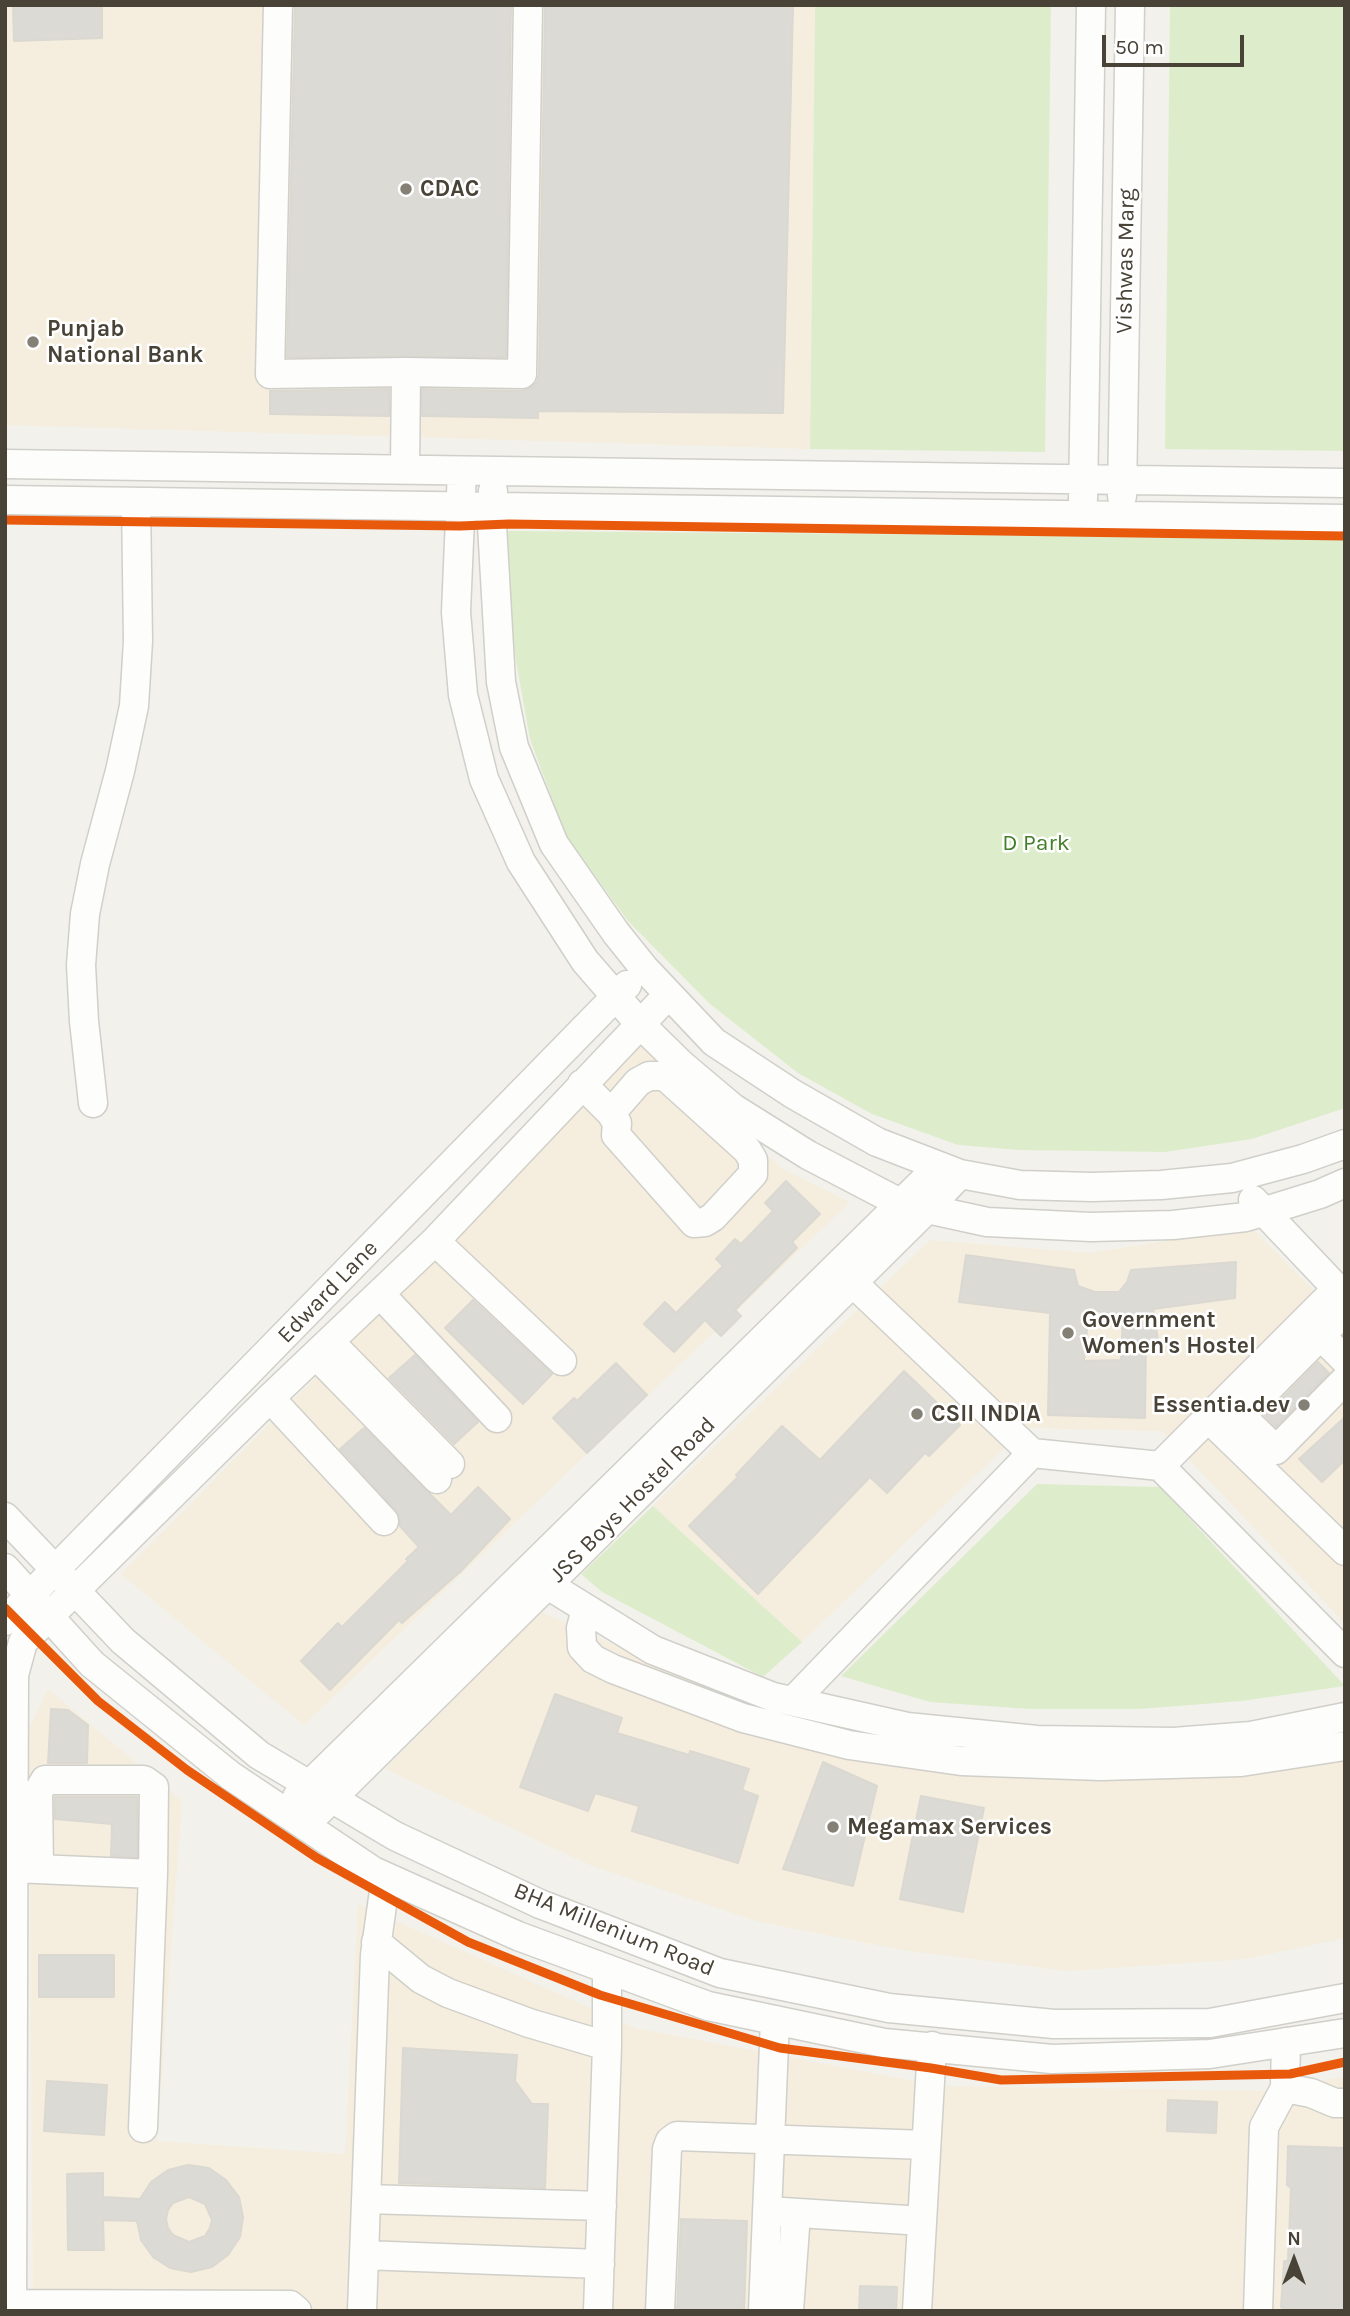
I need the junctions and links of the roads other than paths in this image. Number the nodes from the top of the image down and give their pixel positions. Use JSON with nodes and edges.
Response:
{"nodes":[{"id":1,"x":278,"y":5,"type":"edge"},
{"id":2,"x":528,"y":5,"type":"edge"},
{"id":3,"x":1091,"y":5,"type":"edge"},
{"id":4,"x":1130,"y":5,"type":"edge"},
{"id":5,"x":406,"y":372,"type":"junction"},
{"id":6,"x":5,"y":464,"type":"edge"},
{"id":7,"x":405,"y":469,"type":"junction"},
{"id":8,"x":462,"y":471,"type":"junction"},
{"id":9,"x":493,"y":471,"type":"junction"},
{"id":10,"x":1083,"y":479,"type":"junction"},
{"id":11,"x":1122,"y":480,"type":"junction"},
{"id":12,"x":1345,"y":483,"type":"edge"},
{"id":13,"x":5,"y":500,"type":"edge"},
{"id":14,"x":136,"y":502,"type":"junction"},
{"id":15,"x":461,"y":507,"type":"junction"},
{"id":16,"x":493,"y":507,"type":"junction"},
{"id":17,"x":1083,"y":516,"type":"junction"},
{"id":18,"x":1122,"y":516,"type":"junction"},
{"id":19,"x":1345,"y":519,"type":"edge"},
{"id":20,"x":644,"y":968,"type":"junction"},
{"id":21,"x":668,"y":995,"type":"junction"},
{"id":22,"x":615,"y":997,"type":"junction"},
{"id":23,"x":639,"y":1023,"type":"junction"},
{"id":24,"x":582,"y":1084,"type":"junction"},
{"id":25,"x":93,"y":1103,"type":"dead end"},
{"id":26,"x":611,"y":1113,"type":"junction"},
{"id":27,"x":1345,"y":1144,"type":"edge"},
{"id":28,"x":949,"y":1171,"type":"junction"},
{"id":29,"x":1241,"y":1175,"type":"junction"},
{"id":30,"x":1345,"y":1183,"type":"edge"},
{"id":31,"x":1092,"y":1187,"type":"junction"},
{"id":32,"x":913,"y":1207,"type":"junction"},
{"id":33,"x":1273,"y":1208,"type":"junction"},
{"id":34,"x":1091,"y":1227,"type":"junction"},
{"id":35,"x":435,"y":1241,"type":"junction"},
{"id":36,"x":853,"y":1283,"type":"junction"},
{"id":37,"x":386,"y":1288,"type":"junction"},
{"id":38,"x":1343,"y":1292,"type":"edge"},
{"id":39,"x":1320,"y":1335,"type":"junction"},
{"id":40,"x":323,"y":1349,"type":"junction"},
{"id":41,"x":1345,"y":1360,"type":"edge"},
{"id":42,"x":562,"y":1361,"type":"dead end"},
{"id":43,"x":1345,"y":1380,"type":"edge"},
{"id":44,"x":270,"y":1398,"type":"junction"},
{"id":45,"x":503,"y":1410,"type":"dead end"},
{"id":46,"x":1208,"y":1418,"type":"junction"},
{"id":47,"x":1032,"y":1453,"type":"junction"},
{"id":48,"x":1160,"y":1466,"type":"junction"},
{"id":49,"x":444,"y":1471,"type":"dead end"},
{"id":50,"x":5,"y":1517,"type":"edge"},
{"id":51,"x":384,"y":1521,"type":"dead end"},
{"id":52,"x":591,"y":1525,"type":"junction"},
{"id":53,"x":1345,"y":1551,"type":"edge"},
{"id":54,"x":5,"y":1568,"type":"edge"},
{"id":55,"x":56,"y":1571,"type":"junction"},
{"id":56,"x":548,"y":1585,"type":"junction"},
{"id":57,"x":76,"y":1591,"type":"junction"},
{"id":58,"x":586,"y":1609,"type":"junction"},
{"id":59,"x":25,"y":1617,"type":"edge"},
{"id":60,"x":1345,"y":1653,"type":"edge"},
{"id":61,"x":793,"y":1701,"type":"junction"},
{"id":62,"x":1345,"y":1717,"type":"edge"},
{"id":63,"x":1345,"y":1746,"type":"edge"},
{"id":64,"x":321,"y":1792,"type":"junction"},
{"id":65,"x":294,"y":1818,"type":"junction"},
{"id":66,"x":26,"y":1869,"type":"junction"},
{"id":67,"x":153,"y":1874,"type":"junction"},
{"id":68,"x":386,"y":1877,"type":"junction"},
{"id":69,"x":10,"y":1931,"type":"edge"},
{"id":70,"x":376,"y":1942,"type":"junction"},
{"id":71,"x":607,"y":1969,"type":"junction"},
{"id":72,"x":1345,"y":1998,"type":"edge"},
{"id":73,"x":775,"y":2020,"type":"junction"},
{"id":74,"x":1345,"y":2033,"type":"edge"},
{"id":75,"x":1286,"y":2042,"type":"junction"},
{"id":76,"x":607,"y":2046,"type":"junction"},
{"id":77,"x":932,"y":2046,"type":"junction"},
{"id":78,"x":1285,"y":2088,"type":"junction"},
{"id":79,"x":1341,"y":2102,"type":"edge"},
{"id":80,"x":143,"y":2128,"type":"dead end"},
{"id":81,"x":771,"y":2138,"type":"junction"},
{"id":82,"x":926,"y":2145,"type":"junction"},
{"id":83,"x":366,"y":2199,"type":"junction"},
{"id":84,"x":602,"y":2206,"type":"junction"},
{"id":85,"x":768,"y":2211,"type":"junction"},
{"id":86,"x":796,"y":2214,"type":"junction"},
{"id":87,"x":922,"y":2221,"type":"junction"},
{"id":88,"x":364,"y":2255,"type":"junction"},
{"id":89,"x":600,"y":2264,"type":"junction"},
{"id":90,"x":12,"y":2307,"type":"edge"},
{"id":91,"x":297,"y":2311,"type":"edge"},
{"id":92,"x":362,"y":2311,"type":"edge"},
{"id":93,"x":598,"y":2311,"type":"edge"},
{"id":94,"x":660,"y":2311,"type":"edge"},
{"id":95,"x":763,"y":2311,"type":"edge"},
{"id":96,"x":789,"y":2311,"type":"edge"},
{"id":97,"x":918,"y":2311,"type":"edge"},
{"id":98,"x":1258,"y":2311,"type":"edge"}],
"edges":[{"from":1,"to":5,"type":"street"},
{"from":2,"to":5,"type":"street"},
{"from":3,"to":10,"type":"street","name":"Vishwas Marg"},
{"from":4,"to":11,"type":"street","name":"Vishwas Marg"},
{"from":5,"to":7,"type":"street"},
{"from":6,"to":7,"type":"street"},
{"from":7,"to":8,"type":"street"},
{"from":8,"to":9,"type":"street"},
{"from":8,"to":15,"type":"street"},
{"from":9,"to":10,"type":"street"},
{"from":9,"to":16,"type":"street"},
{"from":10,"to":11,"type":"street"},
{"from":10,"to":17,"type":"street","name":"Vishwas Marg"},
{"from":11,"to":12,"type":"street"},
{"from":11,"to":18,"type":"street","name":"Vishwas Marg"},
{"from":13,"to":14,"type":"street"},
{"from":14,"to":15,"type":"street"},
{"from":14,"to":25,"type":"street"},
{"from":15,"to":16,"type":"street"},
{"from":15,"to":22,"type":"street"},
{"from":16,"to":17,"type":"street"},
{"from":16,"to":20,"type":"street"},
{"from":17,"to":18,"type":"street"},
{"from":18,"to":19,"type":"street"},
{"from":20,"to":21,"type":"street"},
{"from":20,"to":22,"type":"street","name":"Edward Lane"},
{"from":21,"to":23,"type":"street","name":"Edward Lane"},
{"from":21,"to":28,"type":"street"},
{"from":22,"to":23,"type":"street"},
{"from":22,"to":55,"type":"street","name":"Edward Lane"},
{"from":23,"to":24,"type":"street","name":"Edward Lane"},
{"from":23,"to":32,"type":"street"},
{"from":24,"to":26,"type":"street"},
{"from":24,"to":35,"type":"street","name":"Edward Lane"},
{"from":26,"to":26,"type":"street"},
{"from":27,"to":29,"type":"street"},
{"from":28,"to":31,"type":"street"},
{"from":28,"to":32,"type":"street","name":"JSS Boys Hostel Road"},
{"from":29,"to":31,"type":"street"},
{"from":29,"to":33,"type":"street"},
{"from":30,"to":33,"type":"street"},
{"from":31,"to":34,"type":"street"},
{"from":32,"to":34,"type":"street"},
{"from":32,"to":36,"type":"street","name":"JSS Boys Hostel Road"},
{"from":32,"to":52,"type":"street","name":"JSS Boys Hostel Road"},
{"from":33,"to":34,"type":"street"},
{"from":33,"to":38,"type":"street"},
{"from":35,"to":37,"type":"street","name":"Edward Lane"},
{"from":35,"to":42,"type":"street"},
{"from":36,"to":47,"type":"street"},
{"from":36,"to":52,"type":"street","name":"JSS Boys Hostel Road"},
{"from":37,"to":40,"type":"street","name":"Edward Lane"},
{"from":37,"to":45,"type":"street"},
{"from":38,"to":39,"type":"street"},
{"from":38,"to":46,"type":"street"},
{"from":39,"to":41,"type":"street"},
{"from":39,"to":43,"type":"street"},
{"from":40,"to":44,"type":"street","name":"Edward Lane"},
{"from":40,"to":49,"type":"street"},
{"from":44,"to":51,"type":"street"},
{"from":44,"to":57,"type":"street","name":"Edward Lane"},
{"from":46,"to":48,"type":"street"},
{"from":46,"to":53,"type":"street"},
{"from":47,"to":48,"type":"street"},
{"from":47,"to":61,"type":"street"},
{"from":48,"to":60,"type":"street"},
{"from":50,"to":55,"type":"street","name":"BHA Millenium Road"},
{"from":52,"to":56,"type":"street","name":"JSS Boys Hostel Road"},
{"from":52,"to":64,"type":"street","name":"JSS Boys Hostel Road"},
{"from":54,"to":59,"type":"street","name":"BHA Millenium Road"},
{"from":55,"to":57,"type":"street","name":"BHA Millenium Road"},
{"from":55,"to":59,"type":"street","name":"Edward Lane"},
{"from":56,"to":58,"type":"street"},
{"from":56,"to":64,"type":"street","name":"JSS Boys Hostel Road"},
{"from":57,"to":59,"type":"street","name":"Edward Lane"},
{"from":57,"to":64,"type":"street","name":"BHA Millenium Road"},
{"from":58,"to":61,"type":"street"},
{"from":58,"to":63,"type":"street"},
{"from":59,"to":65,"type":"street","name":"BHA Millenium Road"},
{"from":59,"to":66,"type":"street"},
{"from":61,"to":62,"type":"street"},
{"from":64,"to":65,"type":"street","name":"JSS Boys Hostel Road"},
{"from":64,"to":72,"type":"street","name":"BHA Millenium Road"},
{"from":65,"to":68,"type":"street","name":"BHA Millenium Road"},
{"from":66,"to":67,"type":"street"},
{"from":66,"to":67,"type":"street"},
{"from":66,"to":69,"type":"street"},
{"from":67,"to":80,"type":"street"},
{"from":68,"to":70,"type":"street"},
{"from":68,"to":71,"type":"street","name":"BHA Millenium Road"},
{"from":69,"to":90,"type":"street"},
{"from":70,"to":76,"type":"street"},
{"from":70,"to":83,"type":"street"},
{"from":71,"to":73,"type":"street","name":"BHA Millenium Road"},
{"from":71,"to":76,"type":"street"},
{"from":73,"to":77,"type":"street","name":"BHA Millenium Road"},
{"from":73,"to":81,"type":"street"},
{"from":74,"to":75,"type":"street","name":"BHA Millenium Road"},
{"from":75,"to":77,"type":"street","name":"BHA Millenium Road"},
{"from":75,"to":78,"type":"street"},
{"from":76,"to":84,"type":"street"},
{"from":77,"to":82,"type":"street"},
{"from":78,"to":79,"type":"street"},
{"from":78,"to":98,"type":"street"},
{"from":81,"to":82,"type":"street"},
{"from":81,"to":85,"type":"street"},
{"from":81,"to":94,"type":"street"},
{"from":82,"to":87,"type":"street"},
{"from":83,"to":84,"type":"street"},
{"from":83,"to":88,"type":"street"},
{"from":84,"to":89,"type":"street"},
{"from":85,"to":86,"type":"street"},
{"from":85,"to":95,"type":"street"},
{"from":86,"to":87,"type":"street"},
{"from":86,"to":96,"type":"street"},
{"from":87,"to":97,"type":"street"},
{"from":88,"to":89,"type":"street"},
{"from":88,"to":92,"type":"street"},
{"from":89,"to":93,"type":"street"},
{"from":90,"to":91,"type":"street"}]}
